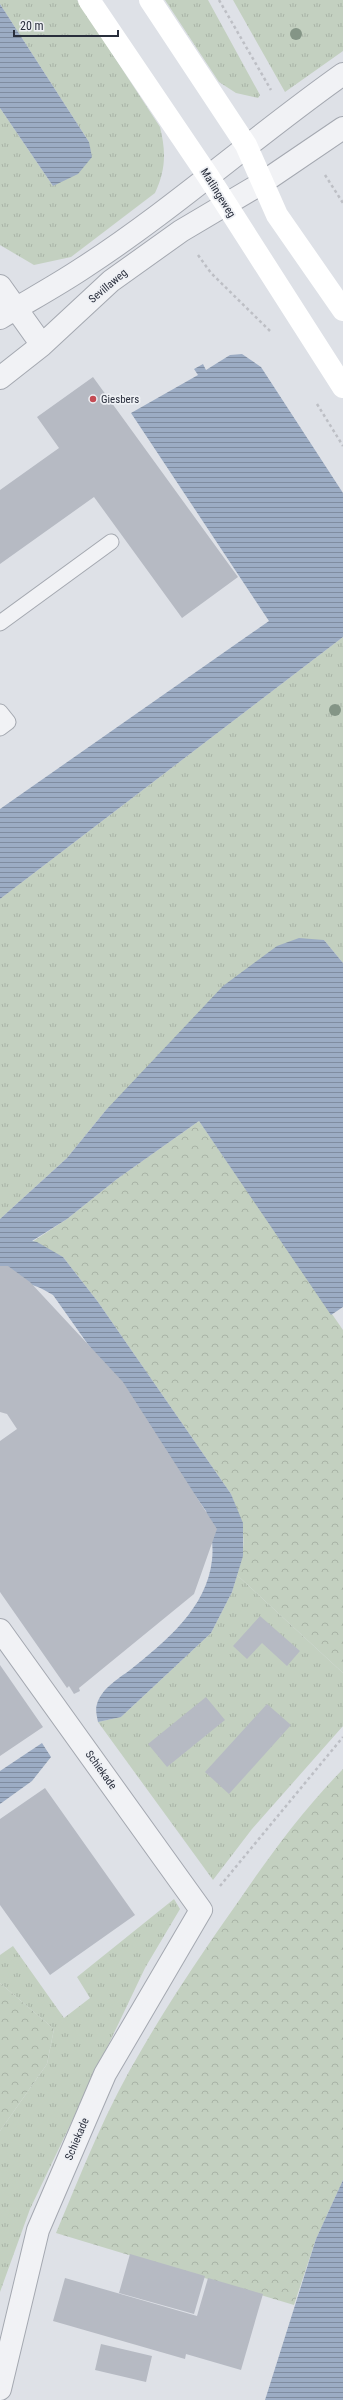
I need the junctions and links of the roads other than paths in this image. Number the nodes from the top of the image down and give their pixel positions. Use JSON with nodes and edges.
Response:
{"nodes":[{"id":1,"x":89,"y":0,"type":"edge"},
{"id":2,"x":150,"y":0,"type":"edge"},
{"id":3,"x":343,"y":74,"type":"edge"},
{"id":4,"x":343,"y":128,"type":"edge"},
{"id":5,"x":246,"y":145,"type":"junction"},
{"id":6,"x":208,"y":176,"type":"junction"},
{"id":7,"x":262,"y":183,"type":"junction"},
{"id":8,"x":225,"y":204,"type":"junction"},
{"id":9,"x":0,"y":286,"type":"edge"},
{"id":10,"x":343,"y":310,"type":"edge"},
{"id":11,"x":8,"y":313,"type":"edge"},
{"id":12,"x":42,"y":345,"type":"junction"},
{"id":13,"x":0,"y":378,"type":"edge"},
{"id":14,"x":343,"y":387,"type":"edge"},
{"id":15,"x":111,"y":542,"type":"dead end"},
{"id":16,"x":0,"y":623,"type":"edge"},
{"id":17,"x":0,"y":712,"type":"edge"},
{"id":18,"x":0,"y":728,"type":"edge"},
{"id":19,"x":0,"y":1630,"type":"edge"},
{"id":20,"x":0,"y":2388,"type":"edge"}],
"edges":[{"from":1,"to":6,"type":"main road","name":"Matlingeweg"},
{"from":2,"to":5,"type":"main road"},
{"from":3,"to":5,"type":"street"},
{"from":4,"to":7,"type":"street"},
{"from":5,"to":6,"type":"street"},
{"from":5,"to":7,"type":"main road"},
{"from":6,"to":8,"type":"main road","name":"Matlingeweg"},
{"from":6,"to":11,"type":"street"},
{"from":7,"to":8,"type":"street","name":"Sevillaweg"},
{"from":7,"to":10,"type":"main road"},
{"from":8,"to":12,"type":"street","name":"Sevillaweg"},
{"from":8,"to":14,"type":"main road","name":"Matlingeweg"},
{"from":9,"to":11,"type":"street"},
{"from":11,"to":12,"type":"street"},
{"from":12,"to":13,"type":"street","name":"Sevillaweg"},
{"from":15,"to":16,"type":"lane"},
{"from":17,"to":18,"type":"lane"},
{"from":19,"to":20,"type":"street","name":"Schiekade"}]}
